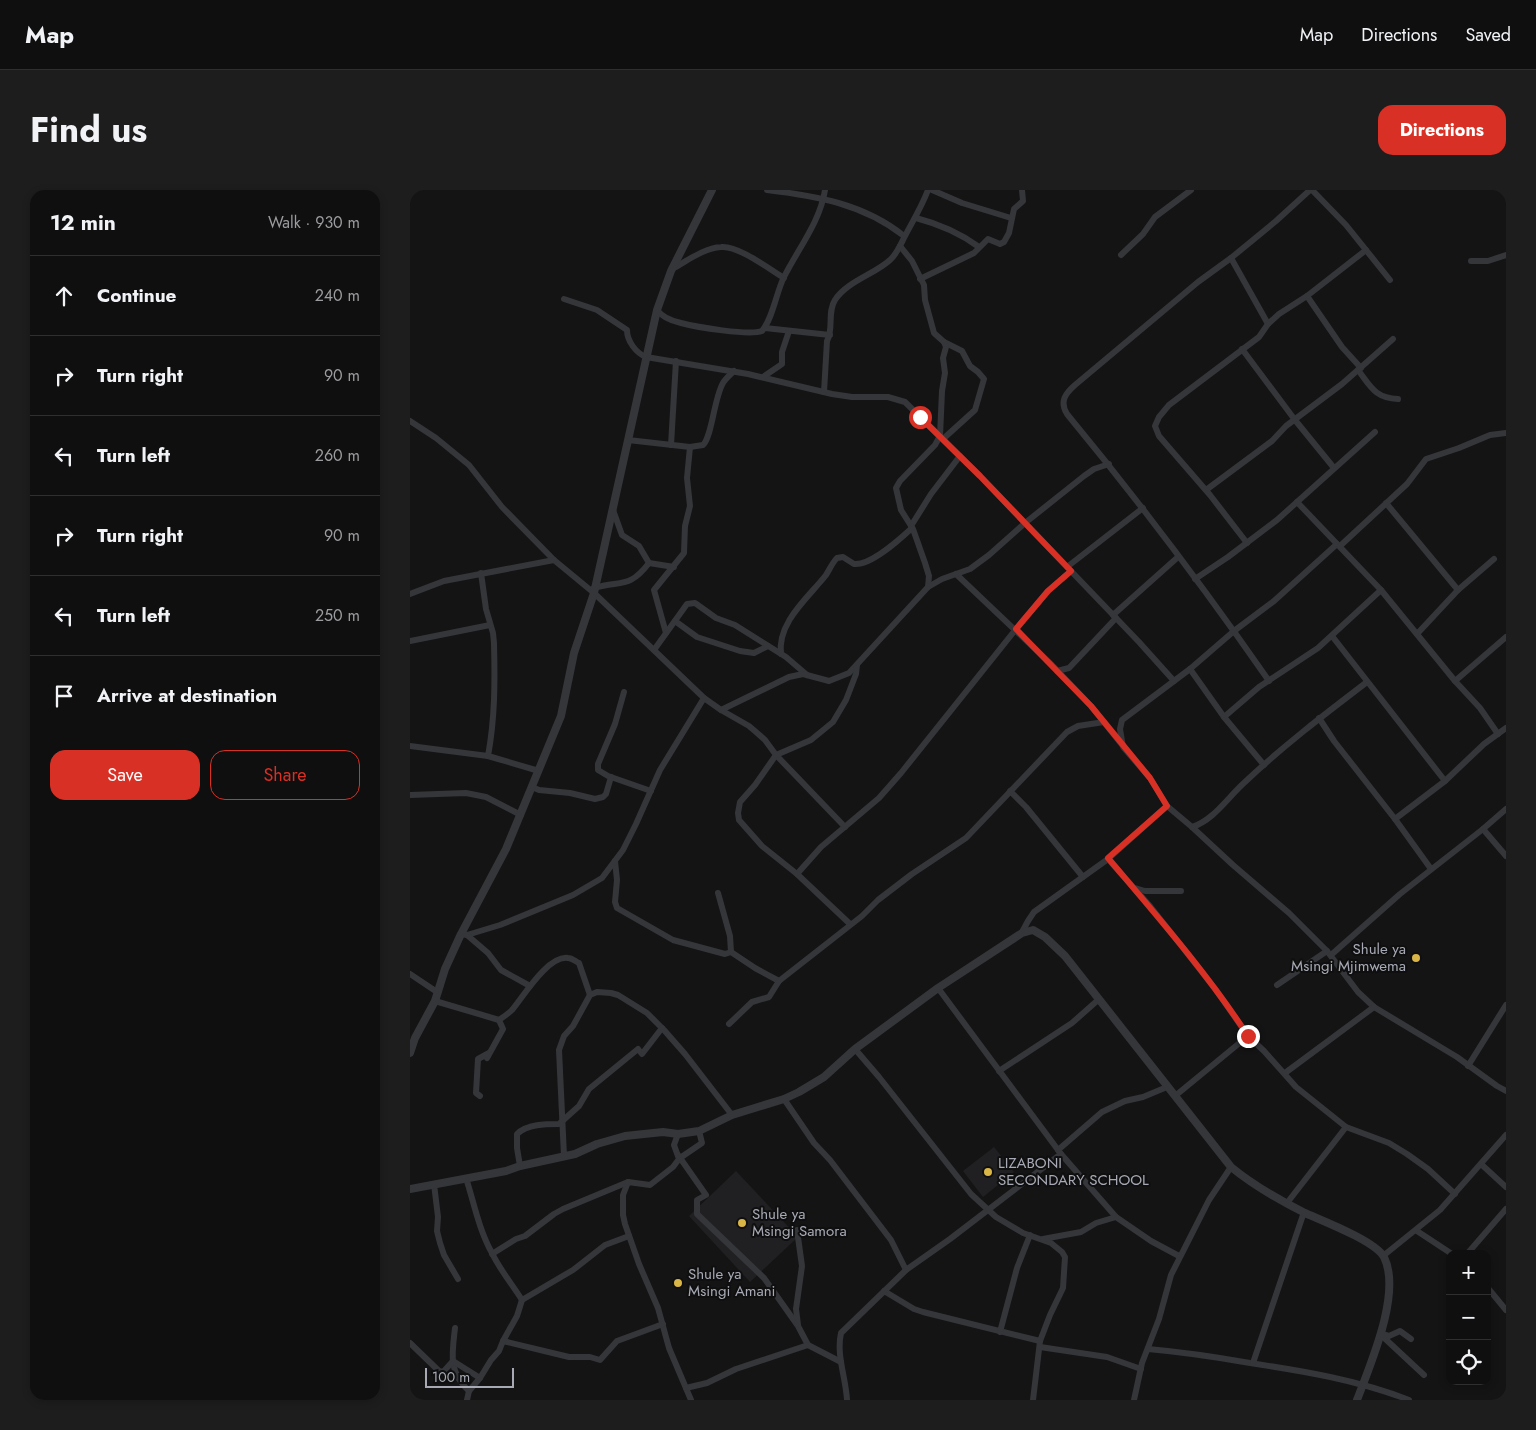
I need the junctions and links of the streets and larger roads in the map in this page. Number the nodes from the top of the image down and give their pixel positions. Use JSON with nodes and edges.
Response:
{"nodes":[{"id":1,"x":712,"y":190,"type":"edge"},
{"id":2,"x":767,"y":190,"type":"edge"},
{"id":3,"x":825,"y":190,"type":"edge"},
{"id":4,"x":930,"y":190,"type":"edge"},
{"id":5,"x":1022,"y":190,"type":"edge"},
{"id":6,"x":1190,"y":190,"type":"edge"},
{"id":7,"x":1311,"y":190,"type":"edge"},
{"id":8,"x":824,"y":200,"type":"junction"},
{"id":9,"x":916,"y":218,"type":"junction"},
{"id":10,"x":1011,"y":218,"type":"junction"},
{"id":11,"x":904,"y":236,"type":"junction"},
{"id":12,"x":900,"y":246,"type":"junction"},
{"id":13,"x":979,"y":247,"type":"junction"},
{"id":14,"x":1366,"y":250,"type":"junction"},
{"id":15,"x":1121,"y":255,"type":"dead end"},
{"id":16,"x":1506,"y":255,"type":"edge"},
{"id":17,"x":1231,"y":258,"type":"junction"},
{"id":18,"x":1471,"y":261,"type":"dead end"},
{"id":19,"x":672,"y":269,"type":"junction"},
{"id":20,"x":784,"y":278,"type":"junction"},
{"id":21,"x":920,"y":279,"type":"junction"},
{"id":22,"x":1390,"y":280,"type":"dead end"},
{"id":23,"x":1307,"y":296,"type":"junction"},
{"id":24,"x":564,"y":299,"type":"dead end"},
{"id":25,"x":657,"y":310,"type":"junction"},
{"id":26,"x":1268,"y":324,"type":"junction"},
{"id":27,"x":765,"y":328,"type":"junction"},
{"id":28,"x":789,"y":331,"type":"junction"},
{"id":29,"x":830,"y":335,"type":"junction"},
{"id":30,"x":1393,"y":339,"type":"dead end"},
{"id":31,"x":944,"y":342,"type":"junction"},
{"id":32,"x":1242,"y":349,"type":"junction"},
{"id":33,"x":646,"y":357,"type":"junction"},
{"id":34,"x":676,"y":361,"type":"junction"},
{"id":35,"x":1360,"y":369,"type":"junction"},
{"id":36,"x":734,"y":371,"type":"junction"},
{"id":37,"x":763,"y":377,"type":"junction"},
{"id":38,"x":824,"y":392,"type":"junction"},
{"id":39,"x":1398,"y":399,"type":"dead end"},
{"id":40,"x":1295,"y":420,"type":"junction"},
{"id":41,"x":410,"y":421,"type":"edge"},
{"id":42,"x":1375,"y":432,"type":"dead end"},
{"id":43,"x":1506,"y":433,"type":"edge"},
{"id":44,"x":942,"y":438,"type":"junction"},
{"id":45,"x":628,"y":440,"type":"junction"},
{"id":46,"x":672,"y":445,"type":"junction"},
{"id":47,"x":690,"y":447,"type":"junction"},
{"id":48,"x":960,"y":456,"type":"junction"},
{"id":49,"x":1109,"y":464,"type":"junction"},
{"id":50,"x":1334,"y":468,"type":"junction"},
{"id":51,"x":1206,"y":490,"type":"junction"},
{"id":52,"x":1297,"y":502,"type":"junction"},
{"id":53,"x":1386,"y":503,"type":"junction"},
{"id":54,"x":1143,"y":508,"type":"junction"},
{"id":55,"x":612,"y":509,"type":"junction"},
{"id":56,"x":1025,"y":523,"type":"junction"},
{"id":57,"x":911,"y":527,"type":"junction"},
{"id":58,"x":1247,"y":543,"type":"junction"},
{"id":59,"x":1338,"y":545,"type":"junction"},
{"id":60,"x":1178,"y":556,"type":"junction"},
{"id":61,"x":1494,"y":559,"type":"dead end"},
{"id":62,"x":554,"y":560,"type":"junction"},
{"id":63,"x":649,"y":563,"type":"junction"},
{"id":64,"x":674,"y":567,"type":"junction"},
{"id":65,"x":1069,"y":569,"type":"junction"},
{"id":66,"x":481,"y":573,"type":"junction"},
{"id":67,"x":956,"y":574,"type":"junction"},
{"id":68,"x":1195,"y":579,"type":"junction"},
{"id":69,"x":928,"y":587,"type":"junction"},
{"id":70,"x":1381,"y":590,"type":"junction"},
{"id":71,"x":1458,"y":590,"type":"junction"},
{"id":72,"x":594,"y":591,"type":"junction"},
{"id":73,"x":410,"y":594,"type":"edge"},
{"id":74,"x":1115,"y":616,"type":"junction"},
{"id":75,"x":674,"y":621,"type":"junction"},
{"id":76,"x":490,"y":625,"type":"junction"},
{"id":77,"x":1016,"y":629,"type":"junction"},
{"id":78,"x":1234,"y":631,"type":"junction"},
{"id":79,"x":666,"y":633,"type":"junction"},
{"id":80,"x":1417,"y":634,"type":"junction"},
{"id":81,"x":1332,"y":636,"type":"junction"},
{"id":82,"x":1506,"y":637,"type":"edge"},
{"id":83,"x":410,"y":642,"type":"edge"},
{"id":84,"x":768,"y":646,"type":"junction"},
{"id":85,"x":654,"y":650,"type":"junction"},
{"id":86,"x":780,"y":654,"type":"junction"},
{"id":87,"x":857,"y":665,"type":"junction"},
{"id":88,"x":1190,"y":669,"type":"junction"},
{"id":89,"x":1057,"y":671,"type":"junction"},
{"id":90,"x":808,"y":676,"type":"junction"},
{"id":91,"x":1174,"y":681,"type":"junction"},
{"id":92,"x":1268,"y":681,"type":"junction"},
{"id":93,"x":1367,"y":682,"type":"junction"},
{"id":94,"x":1455,"y":682,"type":"junction"},
{"id":95,"x":624,"y":692,"type":"dead end"},
{"id":96,"x":704,"y":698,"type":"junction"},
{"id":97,"x":721,"y":710,"type":"junction"},
{"id":98,"x":1224,"y":716,"type":"junction"},
{"id":99,"x":1319,"y":718,"type":"junction"},
{"id":100,"x":1104,"y":722,"type":"junction"},
{"id":101,"x":1506,"y":728,"type":"edge"},
{"id":102,"x":1498,"y":734,"type":"junction"},
{"id":103,"x":410,"y":746,"type":"edge"},
{"id":104,"x":1123,"y":747,"type":"junction"},
{"id":105,"x":776,"y":755,"type":"junction"},
{"id":106,"x":488,"y":756,"type":"junction"},
{"id":107,"x":1264,"y":765,"type":"junction"},
{"id":108,"x":538,"y":771,"type":"junction"},
{"id":109,"x":610,"y":777,"type":"junction"},
{"id":110,"x":1445,"y":781,"type":"junction"},
{"id":111,"x":532,"y":787,"type":"junction"},
{"id":112,"x":651,"y":790,"type":"junction"},
{"id":113,"x":1010,"y":791,"type":"junction"},
{"id":114,"x":410,"y":795,"type":"edge"},
{"id":115,"x":1167,"y":806,"type":"junction"},
{"id":116,"x":1506,"y":809,"type":"edge"},
{"id":117,"x":521,"y":815,"type":"junction"},
{"id":118,"x":1395,"y":819,"type":"junction"},
{"id":119,"x":846,"y":826,"type":"junction"},
{"id":120,"x":1192,"y":827,"type":"junction"},
{"id":121,"x":1483,"y":829,"type":"junction"},
{"id":122,"x":1506,"y":856,"type":"edge"},
{"id":123,"x":1108,"y":858,"type":"junction"},
{"id":124,"x":615,"y":861,"type":"junction"},
{"id":125,"x":1431,"y":869,"type":"junction"},
{"id":126,"x":797,"y":874,"type":"junction"},
{"id":127,"x":1083,"y":877,"type":"junction"},
{"id":128,"x":1134,"y":888,"type":"junction"},
{"id":129,"x":1181,"y":891,"type":"dead end"},
{"id":130,"x":718,"y":893,"type":"dead end"},
{"id":131,"x":850,"y":924,"type":"junction"},
{"id":132,"x":464,"y":934,"type":"junction"},
{"id":133,"x":1021,"y":934,"type":"junction"},
{"id":134,"x":731,"y":952,"type":"junction"},
{"id":135,"x":1329,"y":953,"type":"junction"},
{"id":136,"x":410,"y":974,"type":"edge"},
{"id":137,"x":779,"y":981,"type":"junction"},
{"id":138,"x":1276,"y":985,"type":"dead end"},
{"id":139,"x":530,"y":986,"type":"junction"},
{"id":140,"x":938,"y":988,"type":"junction"},
{"id":141,"x":438,"y":992,"type":"junction"},
{"id":142,"x":590,"y":995,"type":"junction"},
{"id":143,"x":1098,"y":1000,"type":"junction"},
{"id":144,"x":435,"y":1001,"type":"junction"},
{"id":145,"x":1506,"y":1005,"type":"edge"},
{"id":146,"x":1374,"y":1007,"type":"junction"},
{"id":147,"x":499,"y":1020,"type":"junction"},
{"id":148,"x":730,"y":1024,"type":"dead end"},
{"id":149,"x":662,"y":1028,"type":"junction"},
{"id":150,"x":413,"y":1036,"type":"edge"},
{"id":151,"x":1248,"y":1036,"type":"junction"},
{"id":152,"x":855,"y":1049,"type":"junction"},
{"id":153,"x":491,"y":1051,"type":"junction"},
{"id":154,"x":410,"y":1053,"type":"edge"},
{"id":155,"x":488,"y":1058,"type":"dead end"},
{"id":156,"x":1468,"y":1066,"type":"junction"},
{"id":157,"x":999,"y":1071,"type":"junction"},
{"id":158,"x":1285,"y":1073,"type":"junction"},
{"id":159,"x":1167,"y":1087,"type":"junction"},
{"id":160,"x":1506,"y":1091,"type":"edge"},
{"id":161,"x":480,"y":1096,"type":"dead end"},
{"id":162,"x":1175,"y":1096,"type":"junction"},
{"id":163,"x":784,"y":1099,"type":"junction"},
{"id":164,"x":732,"y":1115,"type":"junction"},
{"id":165,"x":562,"y":1120,"type":"junction"},
{"id":166,"x":1346,"y":1127,"type":"junction"},
{"id":167,"x":700,"y":1131,"type":"junction"},
{"id":168,"x":678,"y":1134,"type":"junction"},
{"id":169,"x":1506,"y":1135,"type":"edge"},
{"id":170,"x":1060,"y":1152,"type":"junction"},
{"id":171,"x":564,"y":1156,"type":"junction"},
{"id":172,"x":679,"y":1156,"type":"junction"},
{"id":173,"x":1481,"y":1164,"type":"junction"},
{"id":174,"x":520,"y":1166,"type":"junction"},
{"id":175,"x":1230,"y":1167,"type":"junction"},
{"id":176,"x":466,"y":1178,"type":"junction"},
{"id":177,"x":628,"y":1182,"type":"junction"},
{"id":178,"x":434,"y":1184,"type":"junction"},
{"id":179,"x":1506,"y":1187,"type":"edge"},
{"id":180,"x":410,"y":1189,"type":"edge"},
{"id":181,"x":1455,"y":1194,"type":"junction"},
{"id":182,"x":1288,"y":1203,"type":"junction"},
{"id":183,"x":1506,"y":1209,"type":"edge"},
{"id":184,"x":988,"y":1210,"type":"junction"},
{"id":185,"x":1304,"y":1212,"type":"junction"},
{"id":186,"x":1116,"y":1217,"type":"junction"},
{"id":187,"x":797,"y":1230,"type":"dead end"},
{"id":188,"x":1417,"y":1231,"type":"junction"},
{"id":189,"x":1030,"y":1235,"type":"junction"},
{"id":190,"x":629,"y":1236,"type":"junction"},
{"id":191,"x":1042,"y":1239,"type":"junction"},
{"id":192,"x":1446,"y":1250,"type":"edge"},
{"id":193,"x":1470,"y":1250,"type":"edge"},
{"id":194,"x":492,"y":1254,"type":"junction"},
{"id":195,"x":1179,"y":1256,"type":"junction"},
{"id":196,"x":1384,"y":1256,"type":"junction"},
{"id":197,"x":906,"y":1270,"type":"junction"},
{"id":198,"x":458,"y":1279,"type":"dead end"},
{"id":199,"x":884,"y":1291,"type":"junction"},
{"id":200,"x":1491,"y":1292,"type":"edge"},
{"id":201,"x":522,"y":1300,"type":"junction"},
{"id":202,"x":1506,"y":1310,"type":"edge"},
{"id":203,"x":663,"y":1324,"type":"junction"},
{"id":204,"x":798,"y":1326,"type":"junction"},
{"id":205,"x":455,"y":1328,"type":"dead end"},
{"id":206,"x":1000,"y":1332,"type":"junction"},
{"id":207,"x":1380,"y":1334,"type":"junction"},
{"id":208,"x":1411,"y":1338,"type":"dead end"},
{"id":209,"x":503,"y":1341,"type":"junction"},
{"id":210,"x":410,"y":1343,"type":"edge"},
{"id":211,"x":1040,"y":1344,"type":"junction"},
{"id":212,"x":808,"y":1345,"type":"junction"},
{"id":213,"x":1148,"y":1349,"type":"junction"},
{"id":214,"x":453,"y":1361,"type":"junction"},
{"id":215,"x":841,"y":1362,"type":"junction"},
{"id":216,"x":1253,"y":1363,"type":"junction"},
{"id":217,"x":1141,"y":1369,"type":"junction"},
{"id":218,"x":1424,"y":1375,"type":"dead end"},
{"id":219,"x":480,"y":1378,"type":"junction"},
{"id":220,"x":1362,"y":1385,"type":"junction"},
{"id":221,"x":686,"y":1388,"type":"junction"},
{"id":222,"x":469,"y":1391,"type":"junction"},
{"id":223,"x":467,"y":1400,"type":"edge"},
{"id":224,"x":691,"y":1400,"type":"edge"},
{"id":225,"x":847,"y":1400,"type":"edge"},
{"id":226,"x":1033,"y":1400,"type":"edge"},
{"id":227,"x":1134,"y":1400,"type":"edge"},
{"id":228,"x":1356,"y":1400,"type":"edge"},
{"id":229,"x":1409,"y":1400,"type":"edge"}],
"edges":[{"from":1,"to":19,"type":"street"},
{"from":2,"to":8,"type":"street"},
{"from":3,"to":8,"type":"street"},
{"from":4,"to":9,"type":"street"},
{"from":4,"to":10,"type":"street"},
{"from":5,"to":10,"type":"street"},
{"from":6,"to":15,"type":"street"},
{"from":7,"to":14,"type":"street"},
{"from":7,"to":17,"type":"street"},
{"from":8,"to":11,"type":"street"},
{"from":8,"to":20,"type":"street"},
{"from":9,"to":11,"type":"street"},
{"from":9,"to":13,"type":"street"},
{"from":10,"to":13,"type":"street"},
{"from":11,"to":12,"type":"street"},
{"from":12,"to":21,"type":"street"},
{"from":12,"to":29,"type":"street"},
{"from":13,"to":21,"type":"street"},
{"from":14,"to":22,"type":"street"},
{"from":14,"to":23,"type":"street"},
{"from":16,"to":18,"type":"street"},
{"from":17,"to":26,"type":"street"},
{"from":17,"to":49,"type":"street"},
{"from":19,"to":20,"type":"street"},
{"from":19,"to":25,"type":"street"},
{"from":20,"to":27,"type":"street"},
{"from":21,"to":31,"type":"street"},
{"from":23,"to":26,"type":"street"},
{"from":23,"to":35,"type":"street"},
{"from":24,"to":33,"type":"street"},
{"from":25,"to":27,"type":"street"},
{"from":25,"to":33,"type":"street"},
{"from":26,"to":32,"type":"street"},
{"from":27,"to":28,"type":"street"},
{"from":28,"to":29,"type":"street"},
{"from":28,"to":37,"type":"street"},
{"from":29,"to":38,"type":"street"},
{"from":30,"to":35,"type":"street"},
{"from":31,"to":44,"type":"street"},
{"from":31,"to":44,"type":"street"},
{"from":32,"to":40,"type":"street"},
{"from":32,"to":51,"type":"street"},
{"from":33,"to":34,"type":"street"},
{"from":33,"to":45,"type":"street"},
{"from":34,"to":36,"type":"street"},
{"from":34,"to":46,"type":"street"},
{"from":35,"to":39,"type":"street"},
{"from":35,"to":40,"type":"street"},
{"from":36,"to":37,"type":"street"},
{"from":36,"to":47,"type":"street"},
{"from":37,"to":38,"type":"street"},
{"from":38,"to":44,"type":"street"},
{"from":40,"to":50,"type":"street"},
{"from":40,"to":51,"type":"street"},
{"from":41,"to":62,"type":"street"},
{"from":42,"to":50,"type":"street"},
{"from":43,"to":53,"type":"street"},
{"from":44,"to":48,"type":"street"},
{"from":44,"to":57,"type":"street"},
{"from":45,"to":46,"type":"street"},
{"from":45,"to":55,"type":"street"},
{"from":46,"to":47,"type":"street"},
{"from":47,"to":64,"type":"street"},
{"from":48,"to":56,"type":"street"},
{"from":48,"to":57,"type":"street"},
{"from":49,"to":54,"type":"street"},
{"from":49,"to":56,"type":"street"},
{"from":50,"to":52,"type":"street"},
{"from":51,"to":58,"type":"street"},
{"from":52,"to":58,"type":"street"},
{"from":52,"to":59,"type":"street"},
{"from":53,"to":59,"type":"street"},
{"from":53,"to":71,"type":"street"},
{"from":54,"to":60,"type":"street"},
{"from":54,"to":65,"type":"street"},
{"from":55,"to":63,"type":"street"},
{"from":55,"to":72,"type":"street"},
{"from":56,"to":65,"type":"street"},
{"from":56,"to":67,"type":"street"},
{"from":57,"to":69,"type":"street"},
{"from":57,"to":86,"type":"street"},
{"from":58,"to":68,"type":"street"},
{"from":59,"to":70,"type":"street"},
{"from":59,"to":78,"type":"street"},
{"from":60,"to":68,"type":"street"},
{"from":60,"to":74,"type":"street"},
{"from":61,"to":71,"type":"street"},
{"from":62,"to":66,"type":"street"},
{"from":62,"to":72,"type":"street"},
{"from":63,"to":64,"type":"street"},
{"from":63,"to":72,"type":"street"},
{"from":64,"to":79,"type":"street"},
{"from":65,"to":74,"type":"street"},
{"from":65,"to":77,"type":"street"},
{"from":66,"to":73,"type":"street"},
{"from":66,"to":76,"type":"street"},
{"from":67,"to":69,"type":"street"},
{"from":67,"to":77,"type":"street"},
{"from":68,"to":78,"type":"street"},
{"from":69,"to":87,"type":"street"},
{"from":70,"to":80,"type":"street"},
{"from":70,"to":81,"type":"street"},
{"from":71,"to":80,"type":"street"},
{"from":72,"to":85,"type":"street"},
{"from":72,"to":108,"type":"street"},
{"from":74,"to":89,"type":"street"},
{"from":74,"to":91,"type":"street"},
{"from":75,"to":79,"type":"street"},
{"from":75,"to":84,"type":"street"},
{"from":75,"to":84,"type":"street"},
{"from":76,"to":83,"type":"street"},
{"from":76,"to":106,"type":"street"},
{"from":77,"to":89,"type":"street"},
{"from":77,"to":119,"type":"street"},
{"from":78,"to":88,"type":"street"},
{"from":78,"to":92,"type":"street"},
{"from":79,"to":85,"type":"street"},
{"from":80,"to":94,"type":"street"},
{"from":81,"to":92,"type":"street"},
{"from":81,"to":93,"type":"street"},
{"from":82,"to":94,"type":"street"},
{"from":84,"to":86,"type":"street"},
{"from":85,"to":96,"type":"street"},
{"from":86,"to":90,"type":"street"},
{"from":87,"to":90,"type":"street"},
{"from":87,"to":105,"type":"street"},
{"from":88,"to":91,"type":"street"},
{"from":88,"to":98,"type":"street"},
{"from":89,"to":100,"type":"street"},
{"from":90,"to":97,"type":"street"},
{"from":91,"to":104,"type":"street"},
{"from":92,"to":98,"type":"street"},
{"from":93,"to":99,"type":"street"},
{"from":93,"to":110,"type":"street"},
{"from":94,"to":102,"type":"street"},
{"from":95,"to":109,"type":"street"},
{"from":96,"to":97,"type":"street"},
{"from":96,"to":112,"type":"street"},
{"from":97,"to":105,"type":"street"},
{"from":98,"to":107,"type":"street"},
{"from":99,"to":107,"type":"street"},
{"from":99,"to":118,"type":"street"},
{"from":100,"to":104,"type":"street"},
{"from":100,"to":113,"type":"street"},
{"from":101,"to":102,"type":"street"},
{"from":102,"to":110,"type":"street"},
{"from":103,"to":106,"type":"street"},
{"from":104,"to":115,"type":"street"},
{"from":105,"to":119,"type":"street"},
{"from":105,"to":126,"type":"street"},
{"from":106,"to":108,"type":"street"},
{"from":107,"to":120,"type":"street"},
{"from":108,"to":111,"type":"street"},
{"from":109,"to":111,"type":"street"},
{"from":109,"to":112,"type":"street"},
{"from":110,"to":118,"type":"street"},
{"from":111,"to":117,"type":"street"},
{"from":112,"to":124,"type":"street"},
{"from":113,"to":127,"type":"street"},
{"from":113,"to":131,"type":"street"},
{"from":114,"to":117,"type":"street"},
{"from":115,"to":120,"type":"street"},
{"from":115,"to":123,"type":"street"},
{"from":116,"to":121,"type":"street"},
{"from":117,"to":132,"type":"street"},
{"from":118,"to":125,"type":"street"},
{"from":119,"to":126,"type":"street"},
{"from":120,"to":135,"type":"street"},
{"from":121,"to":122,"type":"street"},
{"from":121,"to":125,"type":"street"},
{"from":123,"to":127,"type":"street"},
{"from":123,"to":128,"type":"street"},
{"from":124,"to":132,"type":"street"},
{"from":124,"to":134,"type":"street"},
{"from":125,"to":135,"type":"street"},
{"from":126,"to":131,"type":"street"},
{"from":127,"to":133,"type":"street"},
{"from":128,"to":129,"type":"street"},
{"from":128,"to":151,"type":"street"},
{"from":130,"to":134,"type":"street"},
{"from":131,"to":137,"type":"street"},
{"from":132,"to":139,"type":"street"},
{"from":132,"to":141,"type":"street"},
{"from":133,"to":140,"type":"street"},
{"from":133,"to":143,"type":"street"},
{"from":134,"to":137,"type":"street"},
{"from":135,"to":138,"type":"street"},
{"from":135,"to":146,"type":"street"},
{"from":136,"to":141,"type":"street"},
{"from":137,"to":148,"type":"street"},
{"from":139,"to":142,"type":"street"},
{"from":139,"to":147,"type":"street"},
{"from":140,"to":152,"type":"street"},
{"from":140,"to":157,"type":"street"},
{"from":141,"to":144,"type":"street"},
{"from":142,"to":149,"type":"street"},
{"from":142,"to":165,"type":"street"},
{"from":143,"to":157,"type":"street"},
{"from":143,"to":159,"type":"street"},
{"from":144,"to":147,"type":"street"},
{"from":144,"to":150,"type":"street"},
{"from":145,"to":156,"type":"street"},
{"from":146,"to":156,"type":"street"},
{"from":146,"to":158,"type":"street"},
{"from":147,"to":153,"type":"street"},
{"from":149,"to":164,"type":"street"},
{"from":149,"to":165,"type":"street"},
{"from":150,"to":154,"type":"street"},
{"from":151,"to":158,"type":"street"},
{"from":151,"to":162,"type":"street"},
{"from":152,"to":163,"type":"street"},
{"from":152,"to":184,"type":"street"},
{"from":153,"to":155,"type":"street"},
{"from":153,"to":161,"type":"street"},
{"from":156,"to":160,"type":"street"},
{"from":157,"to":170,"type":"street"},
{"from":158,"to":166,"type":"street"},
{"from":159,"to":162,"type":"street"},
{"from":159,"to":170,"type":"street"},
{"from":162,"to":175,"type":"street"},
{"from":163,"to":164,"type":"street"},
{"from":163,"to":197,"type":"street"},
{"from":164,"to":167,"type":"street"},
{"from":165,"to":171,"type":"street"},
{"from":165,"to":174,"type":"street"},
{"from":166,"to":181,"type":"street"},
{"from":166,"to":182,"type":"street"},
{"from":167,"to":168,"type":"street"},
{"from":167,"to":172,"type":"street"},
{"from":168,"to":171,"type":"street"},
{"from":168,"to":172,"type":"street"},
{"from":169,"to":173,"type":"street"},
{"from":170,"to":184,"type":"street"},
{"from":170,"to":186,"type":"street"},
{"from":171,"to":174,"type":"street"},
{"from":172,"to":177,"type":"street"},
{"from":172,"to":204,"type":"street"},
{"from":173,"to":179,"type":"street"},
{"from":173,"to":181,"type":"street"},
{"from":174,"to":176,"type":"street"},
{"from":175,"to":182,"type":"street"},
{"from":175,"to":195,"type":"street"},
{"from":176,"to":178,"type":"street"},
{"from":176,"to":194,"type":"street"},
{"from":177,"to":190,"type":"street"},
{"from":177,"to":194,"type":"street"},
{"from":178,"to":180,"type":"street"},
{"from":178,"to":198,"type":"street"},
{"from":181,"to":188,"type":"street"},
{"from":182,"to":185,"type":"street"},
{"from":183,"to":193,"type":"street"},
{"from":184,"to":189,"type":"street"},
{"from":184,"to":197,"type":"street"},
{"from":185,"to":196,"type":"street"},
{"from":185,"to":216,"type":"street"},
{"from":186,"to":191,"type":"street"},
{"from":186,"to":195,"type":"street"},
{"from":187,"to":204,"type":"street"},
{"from":188,"to":192,"type":"street"},
{"from":188,"to":196,"type":"street"},
{"from":189,"to":191,"type":"street"},
{"from":189,"to":206,"type":"street"},
{"from":190,"to":201,"type":"street"},
{"from":190,"to":203,"type":"street"},
{"from":191,"to":211,"type":"street"},
{"from":194,"to":201,"type":"street"},
{"from":195,"to":213,"type":"street"},
{"from":196,"to":207,"type":"street"},
{"from":197,"to":199,"type":"street"},
{"from":199,"to":206,"type":"street"},
{"from":199,"to":215,"type":"street"},
{"from":200,"to":202,"type":"street"},
{"from":201,"to":209,"type":"street"},
{"from":203,"to":209,"type":"street"},
{"from":203,"to":221,"type":"street"},
{"from":204,"to":212,"type":"street"},
{"from":205,"to":214,"type":"street"},
{"from":206,"to":211,"type":"street"},
{"from":207,"to":208,"type":"street"},
{"from":207,"to":218,"type":"street"},
{"from":207,"to":220,"type":"street"},
{"from":209,"to":219,"type":"street"},
{"from":210,"to":214,"type":"street"},
{"from":211,"to":217,"type":"street"},
{"from":211,"to":226,"type":"street"},
{"from":212,"to":215,"type":"street"},
{"from":212,"to":221,"type":"street"},
{"from":213,"to":216,"type":"street"},
{"from":213,"to":217,"type":"street"},
{"from":214,"to":219,"type":"street"},
{"from":214,"to":222,"type":"street"},
{"from":215,"to":225,"type":"street"},
{"from":216,"to":220,"type":"street"},
{"from":217,"to":227,"type":"street"},
{"from":219,"to":222,"type":"street"},
{"from":220,"to":228,"type":"street"},
{"from":220,"to":229,"type":"street"},
{"from":221,"to":224,"type":"street"},
{"from":222,"to":223,"type":"street"}]}
